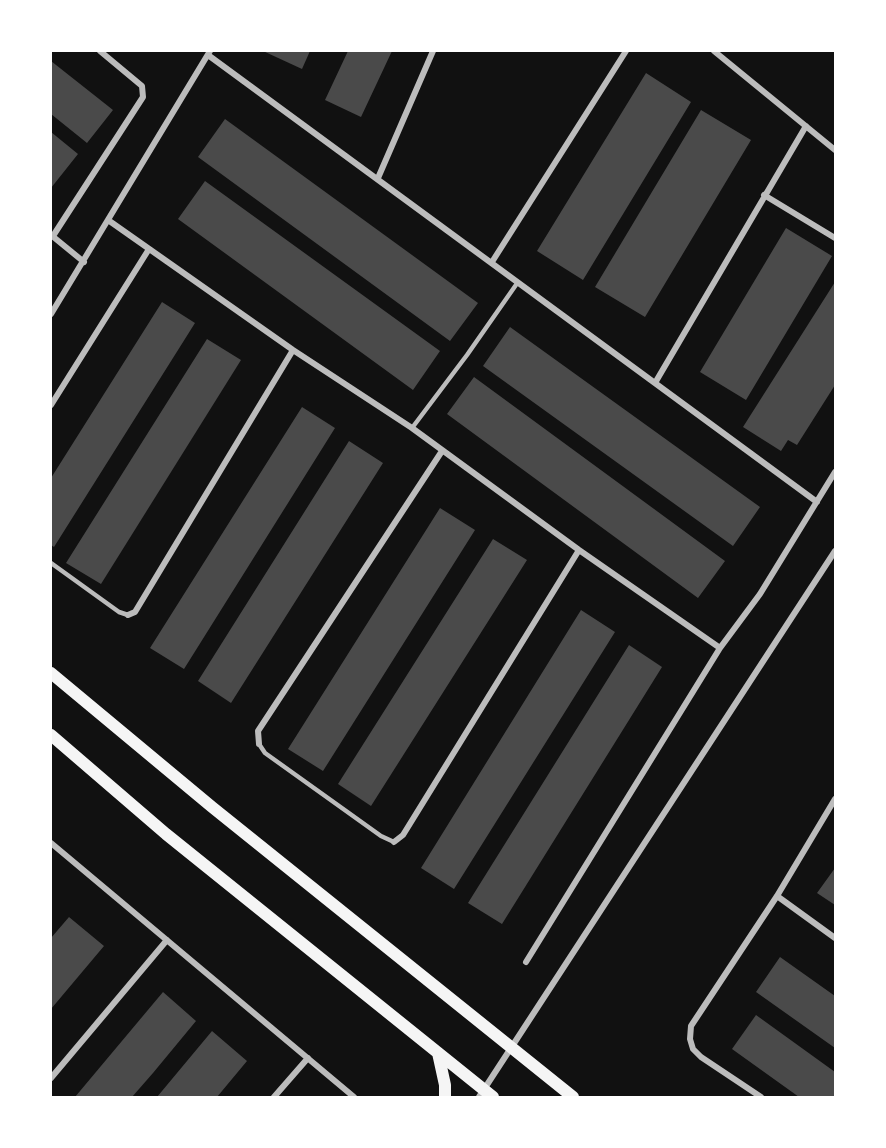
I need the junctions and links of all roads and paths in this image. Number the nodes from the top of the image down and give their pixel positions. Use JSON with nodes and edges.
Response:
{"nodes":[{"id":1,"x":100,"y":51,"type":"edge"},
{"id":2,"x":433,"y":51,"type":"edge"},
{"id":3,"x":626,"y":51,"type":"edge"},
{"id":4,"x":714,"y":51,"type":"edge"},
{"id":5,"x":209,"y":53,"type":"edge"},
{"id":6,"x":722,"y":54,"type":"edge"},
{"id":7,"x":806,"y":126,"type":"junction"},
{"id":8,"x":835,"y":150,"type":"edge"},
{"id":9,"x":378,"y":178,"type":"junction"},
{"id":10,"x":764,"y":195,"type":"junction"},
{"id":11,"x":108,"y":220,"type":"junction"},
{"id":12,"x":52,"y":235,"type":"edge"},
{"id":13,"x":835,"y":238,"type":"edge"},
{"id":14,"x":149,"y":249,"type":"junction"},
{"id":15,"x":84,"y":262,"type":"junction"},
{"id":16,"x":492,"y":262,"type":"junction"},
{"id":17,"x":518,"y":281,"type":"junction"},
{"id":18,"x":51,"y":314,"type":"edge"},
{"id":19,"x":293,"y":350,"type":"junction"},
{"id":20,"x":655,"y":382,"type":"junction"},
{"id":21,"x":51,"y":405,"type":"edge"},
{"id":22,"x":412,"y":428,"type":"junction"},
{"id":23,"x":442,"y":452,"type":"junction"},
{"id":24,"x":835,"y":472,"type":"edge"},
{"id":25,"x":817,"y":502,"type":"junction"},
{"id":26,"x":579,"y":550,"type":"junction"},
{"id":27,"x":835,"y":551,"type":"edge"},
{"id":28,"x":51,"y":563,"type":"edge"},
{"id":29,"x":128,"y":615,"type":"joint"},
{"id":30,"x":720,"y":648,"type":"junction"},
{"id":31,"x":51,"y":673,"type":"edge"},
{"id":32,"x":51,"y":735,"type":"edge"},
{"id":33,"x":259,"y":744,"type":"joint"},
{"id":34,"x":835,"y":799,"type":"edge"},
{"id":35,"x":394,"y":842,"type":"joint"},
{"id":36,"x":51,"y":843,"type":"edge"},
{"id":37,"x":777,"y":896,"type":"junction"},
{"id":38,"x":835,"y":938,"type":"edge"},
{"id":39,"x":167,"y":940,"type":"junction"},
{"id":40,"x":526,"y":962,"type":"dead end"},
{"id":41,"x":512,"y":1048,"type":"junction"},
{"id":42,"x":438,"y":1053,"type":"junction"},
{"id":43,"x":308,"y":1058,"type":"junction"},
{"id":44,"x":51,"y":1078,"type":"edge"},
{"id":45,"x":485,"y":1095,"type":"edge"},
{"id":46,"x":274,"y":1097,"type":"edge"},
{"id":47,"x":354,"y":1097,"type":"edge"},
{"id":48,"x":445,"y":1097,"type":"edge"},
{"id":49,"x":573,"y":1097,"type":"edge"},
{"id":50,"x":761,"y":1097,"type":"edge"}],
"edges":[{"from":1,"to":12,"type":"street"},
{"from":2,"to":9,"type":"street"},
{"from":3,"to":16,"type":"street"},
{"from":4,"to":6,"type":"street"},
{"from":5,"to":9,"type":"street"},
{"from":5,"to":11,"type":"street"},
{"from":6,"to":7,"type":"street"},
{"from":7,"to":8,"type":"street"},
{"from":7,"to":10,"type":"street"},
{"from":9,"to":16,"type":"street"},
{"from":10,"to":13,"type":"street"},
{"from":10,"to":20,"type":"street"},
{"from":11,"to":14,"type":"street"},
{"from":11,"to":15,"type":"street"},
{"from":12,"to":15,"type":"street"},
{"from":14,"to":19,"type":"street"},
{"from":14,"to":21,"type":"street"},
{"from":15,"to":18,"type":"street"},
{"from":16,"to":17,"type":"street"},
{"from":17,"to":20,"type":"street"},
{"from":17,"to":22,"type":"lane"},
{"from":19,"to":22,"type":"street"},
{"from":19,"to":29,"type":"street"},
{"from":20,"to":25,"type":"street"},
{"from":22,"to":23,"type":"street"},
{"from":23,"to":26,"type":"street"},
{"from":23,"to":33,"type":"street"},
{"from":24,"to":25,"type":"street"},
{"from":25,"to":30,"type":"street"},
{"from":26,"to":30,"type":"street"},
{"from":26,"to":35,"type":"street"},
{"from":27,"to":41,"type":"street"},
{"from":28,"to":29,"type":"lane"},
{"from":30,"to":40,"type":"street"},
{"from":31,"to":41,"type":"main road"},
{"from":32,"to":42,"type":"main road"},
{"from":33,"to":35,"type":"lane"},
{"from":34,"to":37,"type":"street"},
{"from":36,"to":39,"type":"street"},
{"from":37,"to":38,"type":"street"},
{"from":37,"to":50,"type":"street"},
{"from":39,"to":43,"type":"street"},
{"from":39,"to":44,"type":"street"},
{"from":41,"to":45,"type":"street"},
{"from":41,"to":49,"type":"main road"},
{"from":42,"to":45,"type":"main road"},
{"from":42,"to":48,"type":"main road"},
{"from":43,"to":46,"type":"street"},
{"from":43,"to":47,"type":"street"}]}
